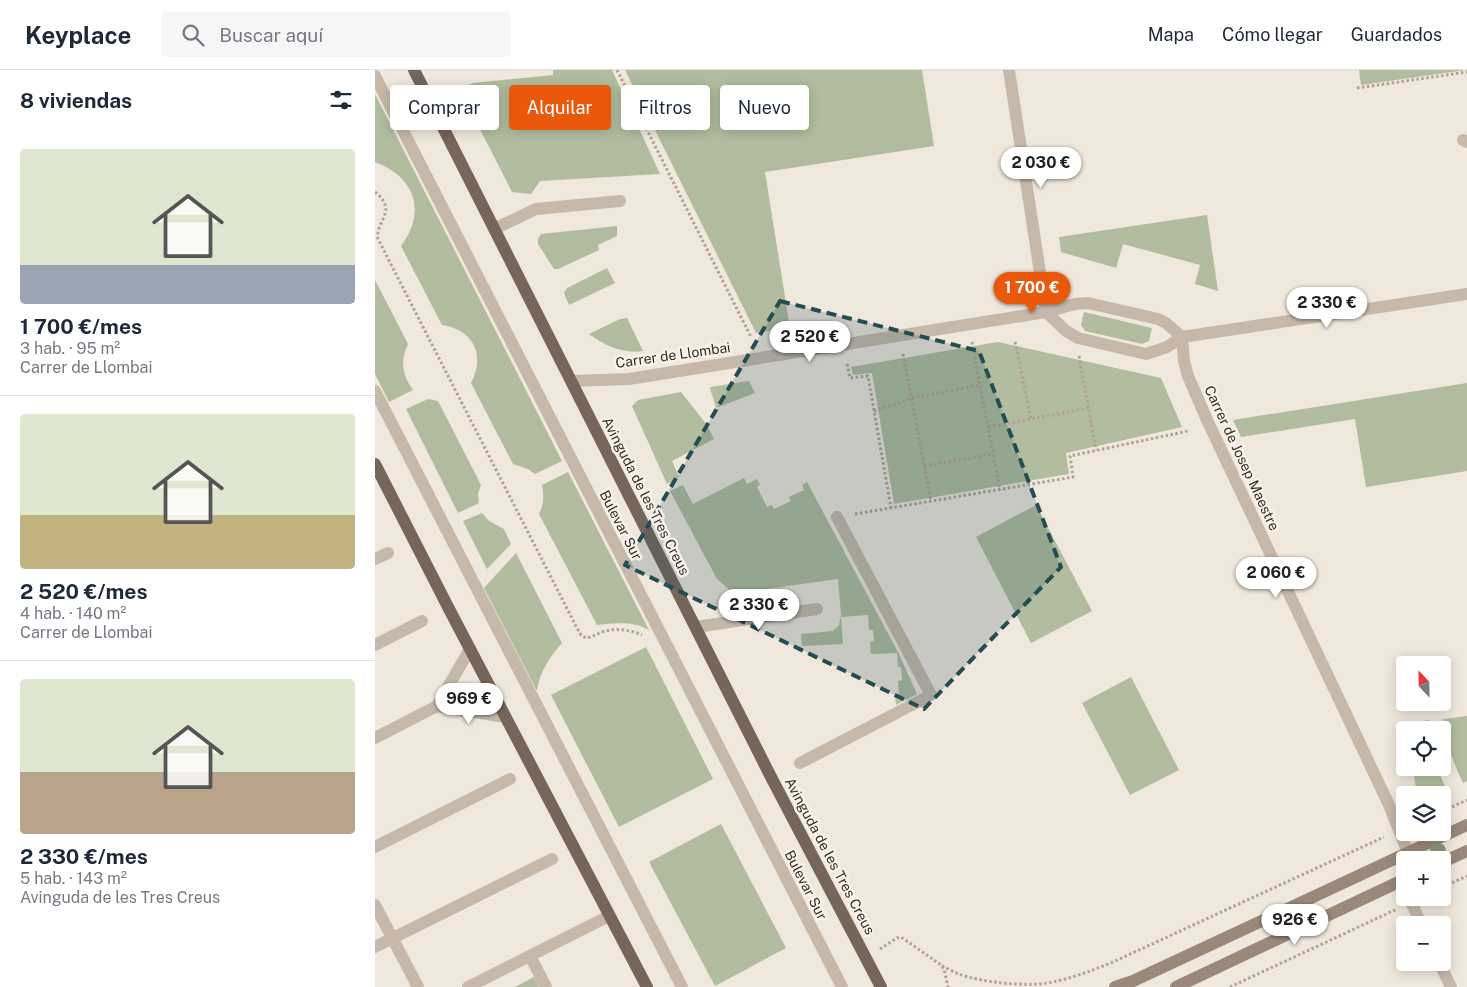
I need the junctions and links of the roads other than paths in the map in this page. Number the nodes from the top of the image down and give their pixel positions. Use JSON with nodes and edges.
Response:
{"nodes":[{"id":1,"x":1009,"y":70,"type":"edge"},
{"id":2,"x":416,"y":71,"type":"edge"},
{"id":3,"x":375,"y":76,"type":"edge"},
{"id":4,"x":620,"y":201,"type":"dead end"},
{"id":5,"x":494,"y":229,"type":"junction"},
{"id":6,"x":1467,"y":294,"type":"edge"},
{"id":7,"x":1046,"y":312,"type":"junction"},
{"id":8,"x":1182,"y":337,"type":"junction"},
{"id":9,"x":571,"y":382,"type":"junction"},
{"id":10,"x":375,"y":391,"type":"edge"},
{"id":11,"x":376,"y":466,"type":"edge"},
{"id":12,"x":837,"y":517,"type":"road end"},
{"id":13,"x":388,"y":553,"type":"dead end"},
{"id":14,"x":375,"y":559,"type":"edge"},
{"id":15,"x":817,"y":608,"type":"dead end"},
{"id":16,"x":422,"y":621,"type":"dead end"},
{"id":17,"x":696,"y":628,"type":"junction"},
{"id":18,"x":378,"y":643,"type":"edge"},
{"id":19,"x":470,"y":649,"type":"junction"},
{"id":20,"x":437,"y":706,"type":"junction"},
{"id":21,"x":505,"y":716,"type":"junction"},
{"id":22,"x":375,"y":738,"type":"edge"},
{"id":23,"x":800,"y":763,"type":"dead end"},
{"id":24,"x":510,"y":779,"type":"dead end"},
{"id":25,"x":1467,"y":826,"type":"edge"},
{"id":26,"x":375,"y":847,"type":"edge"},
{"id":27,"x":1406,"y":851,"type":"edge"},
{"id":28,"x":1419,"y":851,"type":"edge"},
{"id":29,"x":1467,"y":851,"type":"edge"},
{"id":30,"x":1451,"y":858,"type":"edge"},
{"id":31,"x":552,"y":859,"type":"dead end"},
{"id":32,"x":1396,"y":862,"type":"edge"},
{"id":33,"x":1396,"y":883,"type":"edge"},
{"id":34,"x":375,"y":904,"type":"edge"},
{"id":35,"x":609,"y":916,"type":"junction"},
{"id":36,"x":392,"y":938,"type":"junction"},
{"id":37,"x":375,"y":947,"type":"edge"},
{"id":38,"x":530,"y":956,"type":"junction"},
{"id":39,"x":1443,"y":971,"type":"edge"},
{"id":40,"x":417,"y":987,"type":"edge"},
{"id":41,"x":468,"y":987,"type":"edge"},
{"id":42,"x":546,"y":987,"type":"edge"},
{"id":43,"x":647,"y":987,"type":"edge"},
{"id":44,"x":682,"y":987,"type":"edge"},
{"id":45,"x":842,"y":987,"type":"edge"},
{"id":46,"x":881,"y":987,"type":"edge"},
{"id":47,"x":1115,"y":987,"type":"edge"},
{"id":48,"x":1176,"y":987,"type":"edge"},
{"id":49,"x":1451,"y":987,"type":"edge"}],
"edges":[{"from":1,"to":7,"type":"street"},
{"from":2,"to":5,"type":"main road","name":"Avinguda de les Tres Creus"},
{"from":3,"to":45,"type":"street","name":"Bulevar Sur"},
{"from":4,"to":5,"type":"street"},
{"from":5,"to":9,"type":"main road","name":"Avinguda de les Tres Creus"},
{"from":6,"to":8,"type":"street"},
{"from":7,"to":8,"type":"street","name":"Carrer de Llombai"},
{"from":7,"to":8,"type":"street"},
{"from":7,"to":9,"type":"street","name":"Carrer de Llombai"},
{"from":8,"to":27,"type":"street","name":"Carrer de Josep Maestre"},
{"from":9,"to":17,"type":"main road","name":"Avinguda de les Tres Creus"},
{"from":10,"to":44,"type":"street"},
{"from":11,"to":19,"type":"main road"},
{"from":12,"to":23,"type":"street"},
{"from":13,"to":14,"type":"street"},
{"from":15,"to":17,"type":"street"},
{"from":16,"to":18,"type":"street"},
{"from":17,"to":46,"type":"main road","name":"Avinguda de les Tres Creus"},
{"from":19,"to":20,"type":"street"},
{"from":19,"to":21,"type":"main road"},
{"from":20,"to":21,"type":"street"},
{"from":20,"to":22,"type":"street"},
{"from":21,"to":35,"type":"main road"},
{"from":24,"to":26,"type":"street"},
{"from":25,"to":28,"type":"main road"},
{"from":29,"to":30,"type":"main road"},
{"from":31,"to":36,"type":"street"},
{"from":32,"to":47,"type":"main road"},
{"from":33,"to":48,"type":"main road"},
{"from":34,"to":36,"type":"street"},
{"from":35,"to":38,"type":"street"},
{"from":35,"to":43,"type":"main road"},
{"from":36,"to":37,"type":"street"},
{"from":36,"to":40,"type":"street"},
{"from":38,"to":41,"type":"street"},
{"from":38,"to":42,"type":"street"},
{"from":39,"to":49,"type":"street"}]}
